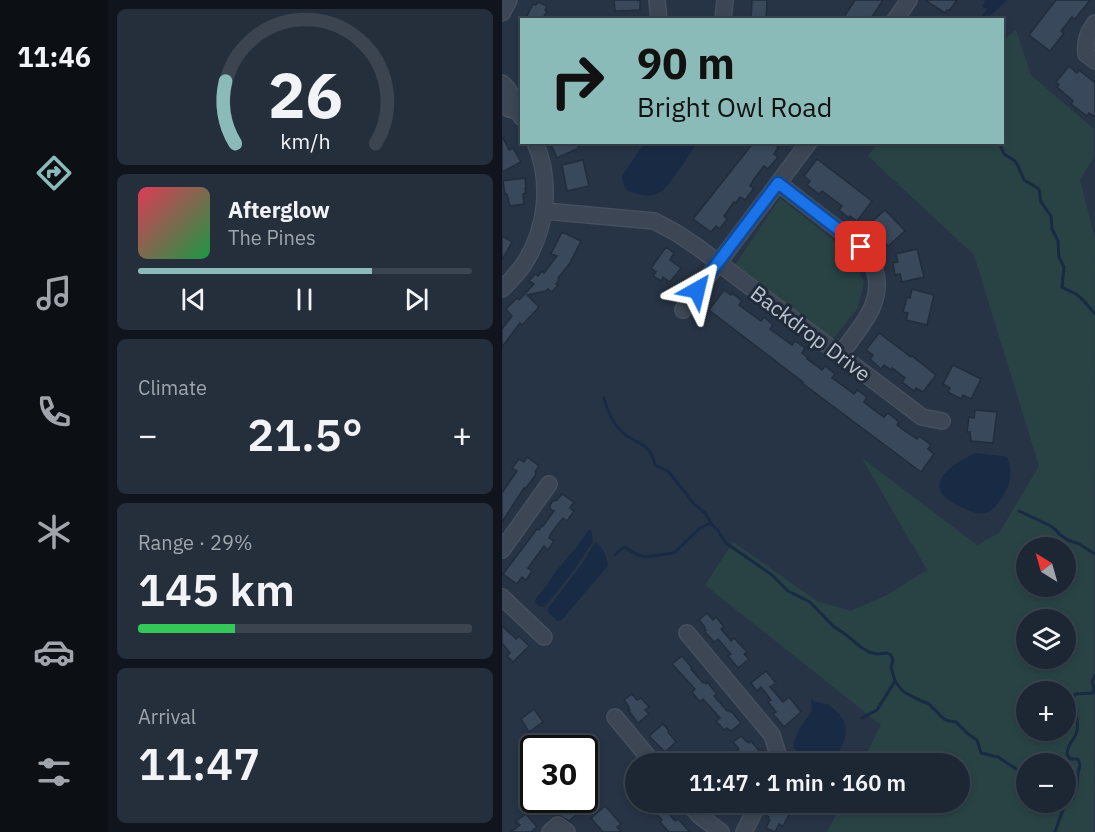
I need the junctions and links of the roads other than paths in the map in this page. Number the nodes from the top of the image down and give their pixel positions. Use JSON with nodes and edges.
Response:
{"nodes":[{"id":1,"x":509,"y":0,"type":"edge"},
{"id":2,"x":657,"y":0,"type":"edge"},
{"id":3,"x":725,"y":0,"type":"edge"},
{"id":4,"x":909,"y":0,"type":"edge"},
{"id":5,"x":502,"y":13,"type":"edge"},
{"id":6,"x":659,"y":18,"type":"edge"},
{"id":7,"x":723,"y":18,"type":"edge"},
{"id":8,"x":896,"y":18,"type":"edge"},
{"id":9,"x":1094,"y":23,"type":"edge"},
{"id":10,"x":1094,"y":61,"type":"edge"},
{"id":11,"x":502,"y":83,"type":"edge"},
{"id":12,"x":502,"y":100,"type":"edge"},
{"id":13,"x":519,"y":114,"type":"edge"},
{"id":14,"x":536,"y":144,"type":"edge"},
{"id":15,"x":807,"y":144,"type":"edge"},
{"id":16,"x":778,"y":183,"type":"junction"},
{"id":17,"x":545,"y":211,"type":"junction"},
{"id":18,"x":718,"y":263,"type":"junction"},
{"id":19,"x":502,"y":288,"type":"edge"},
{"id":20,"x":683,"y":310,"type":"dead end"},
{"id":21,"x":840,"y":355,"type":"junction"},
{"id":22,"x":942,"y":421,"type":"dead end"},
{"id":23,"x":549,"y":484,"type":"dead end"},
{"id":24,"x":502,"y":550,"type":"edge"},
{"id":25,"x":502,"y":597,"type":"edge"},
{"id":26,"x":687,"y":633,"type":"dead end"},
{"id":27,"x":544,"y":637,"type":"dead end"},
{"id":28,"x":615,"y":717,"type":"dead end"},
{"id":29,"x":645,"y":753,"type":"edge"},
{"id":30,"x":777,"y":753,"type":"edge"},
{"id":31,"x":697,"y":813,"type":"edge"},
{"id":32,"x":754,"y":813,"type":"edge"},
{"id":33,"x":550,"y":832,"type":"edge"},
{"id":34,"x":567,"y":832,"type":"edge"},
{"id":35,"x":721,"y":832,"type":"edge"},
{"id":36,"x":744,"y":832,"type":"edge"}],
"edges":[{"from":1,"to":5,"type":"street"},
{"from":2,"to":6,"type":"street"},
{"from":3,"to":7,"type":"street"},
{"from":4,"to":8,"type":"street"},
{"from":9,"to":10,"type":"street"},
{"from":11,"to":13,"type":"street"},
{"from":12,"to":13,"type":"street"},
{"from":14,"to":17,"type":"street"},
{"from":15,"to":16,"type":"street"},
{"from":16,"to":18,"type":"street"},
{"from":16,"to":21,"type":"street"},
{"from":17,"to":18,"type":"street","name":"Backdrop Drive"},
{"from":17,"to":19,"type":"street"},
{"from":18,"to":20,"type":"street"},
{"from":18,"to":21,"type":"street","name":"Backdrop Drive"},
{"from":21,"to":22,"type":"street","name":"Backdrop Drive"},
{"from":23,"to":24,"type":"street"},
{"from":25,"to":27,"type":"street"},
{"from":26,"to":30,"type":"street"},
{"from":28,"to":29,"type":"street"},
{"from":31,"to":35,"type":"street"},
{"from":32,"to":36,"type":"street"},
{"from":33,"to":34,"type":"street"}]}
